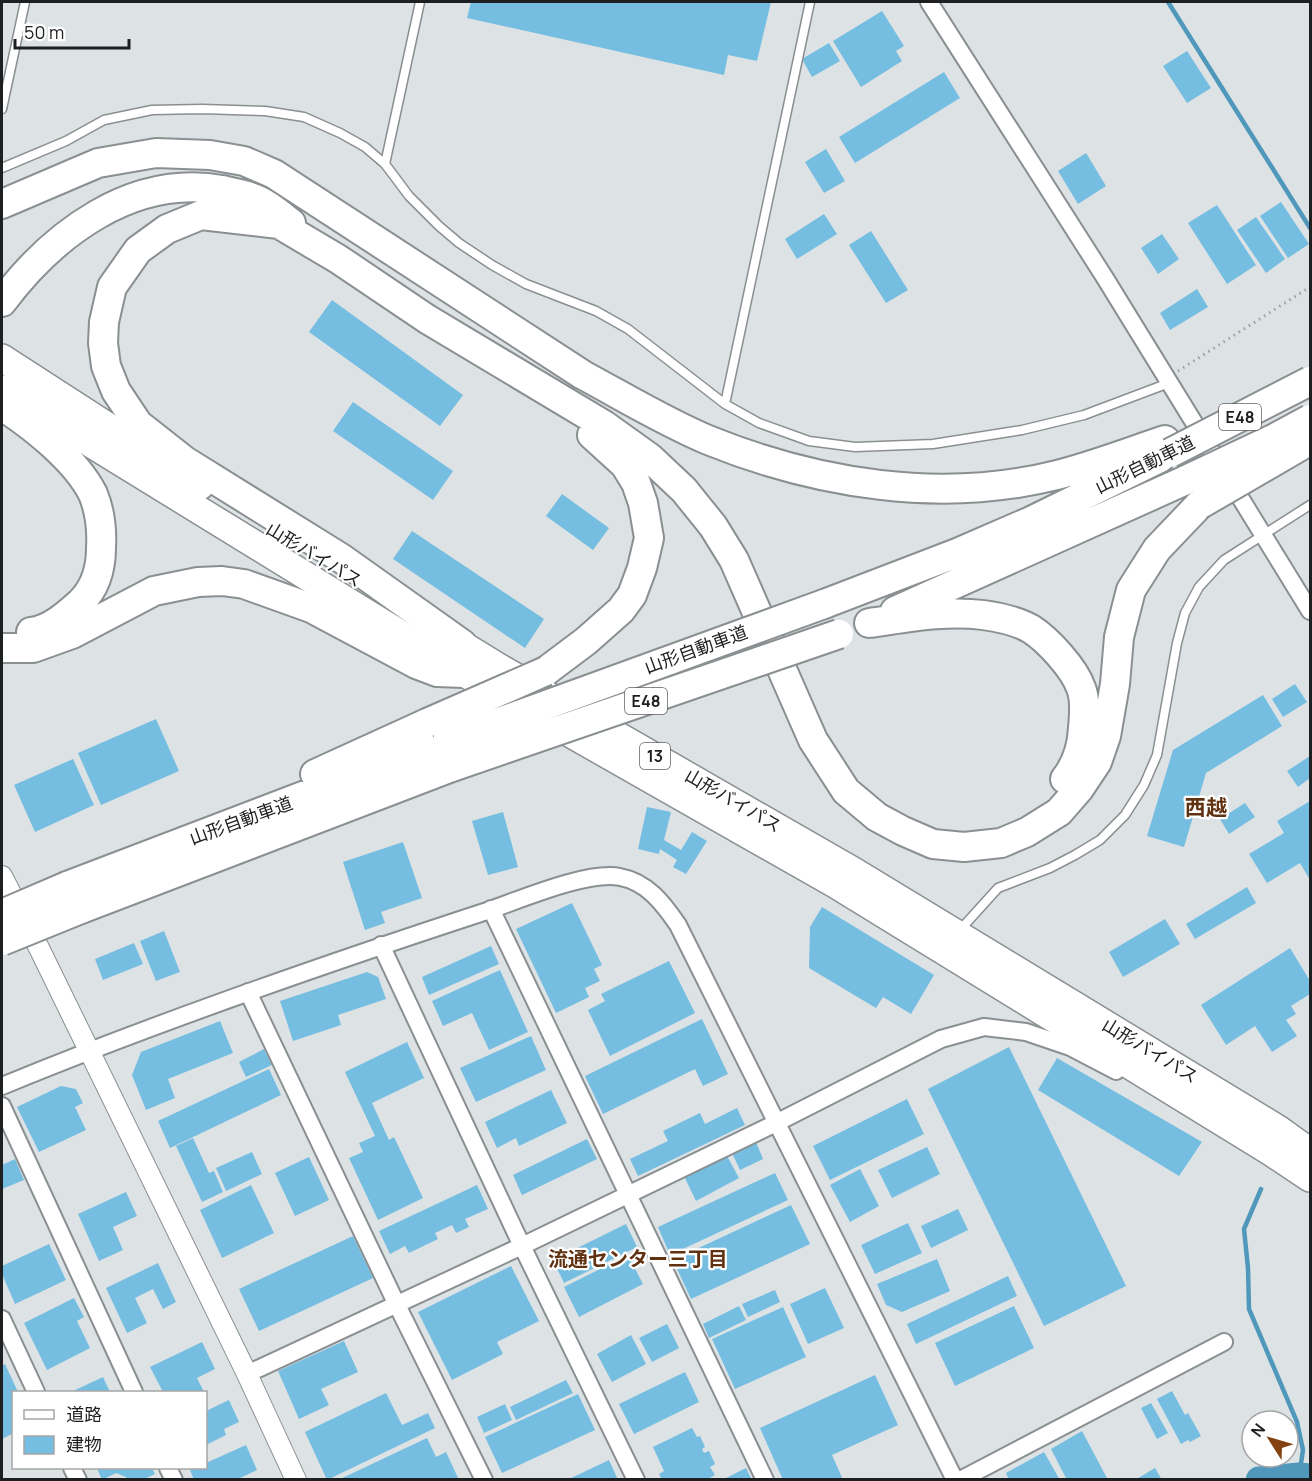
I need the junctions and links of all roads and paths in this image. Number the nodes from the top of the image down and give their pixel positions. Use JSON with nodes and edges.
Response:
{"nodes":[{"id":1,"x":25,"y":2,"type":"edge"},
{"id":2,"x":420,"y":2,"type":"edge"},
{"id":3,"x":810,"y":2,"type":"edge"},
{"id":4,"x":929,"y":2,"type":"edge"},
{"id":5,"x":2,"y":109,"type":"edge"},
{"id":6,"x":385,"y":164,"type":"junction"},
{"id":7,"x":2,"y":168,"type":"edge"},
{"id":8,"x":2,"y":204,"type":"edge"},
{"id":9,"x":343,"y":219,"type":"junction"},
{"id":10,"x":338,"y":259,"type":"junction"},
{"id":11,"x":1311,"y":287,"type":"edge"},
{"id":12,"x":4,"y":291,"type":"edge"},
{"id":13,"x":2,"y":357,"type":"edge"},
{"id":14,"x":583,"y":375,"type":"junction"},
{"id":15,"x":1168,"y":380,"type":"junction"},
{"id":16,"x":530,"y":381,"type":"junction"},
{"id":17,"x":1311,"y":381,"type":"edge"},
{"id":18,"x":2,"y":389,"type":"edge"},
{"id":19,"x":725,"y":404,"type":"junction"},
{"id":20,"x":2,"y":406,"type":"edge"},
{"id":21,"x":1311,"y":419,"type":"edge"},
{"id":22,"x":1311,"y":440,"type":"edge"},
{"id":23,"x":1167,"y":446,"type":"junction"},
{"id":24,"x":1311,"y":505,"type":"edge"},
{"id":25,"x":1263,"y":536,"type":"junction"},
{"id":26,"x":1311,"y":611,"type":"edge"},
{"id":27,"x":869,"y":623,"type":"junction"},
{"id":28,"x":2,"y":633,"type":"edge"},
{"id":29,"x":462,"y":644,"type":"junction"},
{"id":30,"x":2,"y":648,"type":"edge"},
{"id":31,"x":464,"y":673,"type":"junction"},
{"id":32,"x":442,"y":744,"type":"junction"},
{"id":33,"x":2,"y":876,"type":"edge"},
{"id":34,"x":74,"y":897,"type":"junction"},
{"id":35,"x":491,"y":909,"type":"junction"},
{"id":36,"x":2,"y":914,"type":"edge"},
{"id":37,"x":958,"y":933,"type":"junction"},
{"id":38,"x":2,"y":941,"type":"edge"},
{"id":39,"x":381,"y":945,"type":"junction"},
{"id":40,"x":248,"y":992,"type":"junction"},
{"id":41,"x":88,"y":1051,"type":"junction"},
{"id":42,"x":2,"y":1086,"type":"edge"},
{"id":43,"x":2,"y":1106,"type":"edge"},
{"id":44,"x":776,"y":1123,"type":"junction"},
{"id":45,"x":1271,"y":1152,"type":"junction"},
{"id":46,"x":1311,"y":1152,"type":"edge"},
{"id":47,"x":1311,"y":1178,"type":"edge"},
{"id":48,"x":629,"y":1193,"type":"junction"},
{"id":49,"x":522,"y":1246,"type":"junction"},
{"id":50,"x":397,"y":1305,"type":"junction"},
{"id":51,"x":2,"y":1319,"type":"edge"},
{"id":52,"x":1224,"y":1342,"type":"dead end"},
{"id":53,"x":247,"y":1374,"type":"junction"},
{"id":54,"x":36,"y":1391,"type":"edge"},
{"id":55,"x":134,"y":1391,"type":"edge"},
{"id":56,"x":296,"y":1479,"type":"edge"},
{"id":57,"x":484,"y":1479,"type":"edge"},
{"id":58,"x":636,"y":1479,"type":"edge"},
{"id":59,"x":765,"y":1479,"type":"edge"},
{"id":60,"x":955,"y":1479,"type":"edge"},
{"id":61,"x":960,"y":1479,"type":"edge"}],
"edges":[{"from":1,"to":5,"type":"lane"},
{"from":2,"to":6,"type":"lane"},
{"from":3,"to":19,"type":"lane"},
{"from":4,"to":15,"type":"street"},
{"from":6,"to":7,"type":"lane"},
{"from":6,"to":19,"type":"lane"},
{"from":8,"to":9,"type":"highway"},
{"from":9,"to":12,"type":"highway"},
{"from":9,"to":14,"type":"highway"},
{"from":10,"to":12,"type":"highway"},
{"from":10,"to":16,"type":"highway"},
{"from":10,"to":29,"type":"highway"},
{"from":11,"to":15,"type":"path"},
{"from":13,"to":29,"type":"highway","name":"山形バイパス","number":"13"},
{"from":14,"to":23,"type":"highway"},
{"from":14,"to":27,"type":"highway"},
{"from":15,"to":19,"type":"lane"},
{"from":15,"to":25,"type":"street"},
{"from":16,"to":22,"type":"highway","bridge":true},
{"from":16,"to":32,"type":"highway","bridge":true},
{"from":17,"to":23,"type":"highway","number":"E48","bridge":true},
{"from":18,"to":31,"type":"highway","name":"山形バイパス","number":"13"},
{"from":20,"to":28,"type":"highway"},
{"from":21,"to":27,"type":"highway","name":"山形自動車道","number":"E48","bridge":true},
{"from":23,"to":32,"type":"highway","name":"山形自動車道","number":"E48","bridge":true},
{"from":24,"to":25,"type":"lane"},
{"from":25,"to":26,"type":"street"},
{"from":25,"to":37,"type":"lane"},
{"from":27,"to":32,"type":"highway","name":"山形自動車道","number":"E48","bridge":true},
{"from":29,"to":37,"type":"highway","name":"山形バイパス","number":"13"},
{"from":30,"to":31,"type":"highway"},
{"from":31,"to":45,"type":"highway","name":"山形バイパス","number":"13"},
{"from":32,"to":34,"type":"highway","name":"山形自動車道","number":"E48"},
{"from":33,"to":41,"type":"street"},
{"from":34,"to":36,"type":"highway","name":"山形自動車道","number":"E48","bridge":true},
{"from":34,"to":38,"type":"highway","name":"山形自動車道","number":"E48","bridge":true},
{"from":35,"to":39,"type":"street"},
{"from":35,"to":44,"type":"street"},
{"from":35,"to":48,"type":"street"},
{"from":37,"to":46,"type":"highway","name":"山形バイパス","number":"13"},
{"from":39,"to":40,"type":"street"},
{"from":39,"to":49,"type":"street"},
{"from":40,"to":41,"type":"street"},
{"from":40,"to":50,"type":"street"},
{"from":41,"to":42,"type":"street"},
{"from":41,"to":53,"type":"street"},
{"from":43,"to":55,"type":"street"},
{"from":44,"to":45,"type":"street"},
{"from":44,"to":48,"type":"street"},
{"from":44,"to":60,"type":"street"},
{"from":45,"to":47,"type":"highway","name":"山形バイパス","number":"13"},
{"from":48,"to":49,"type":"street"},
{"from":48,"to":59,"type":"street"},
{"from":49,"to":50,"type":"street"},
{"from":49,"to":58,"type":"street"},
{"from":50,"to":53,"type":"street"},
{"from":50,"to":57,"type":"street"},
{"from":51,"to":54,"type":"street"},
{"from":52,"to":61,"type":"street"},
{"from":53,"to":56,"type":"street"}]}
